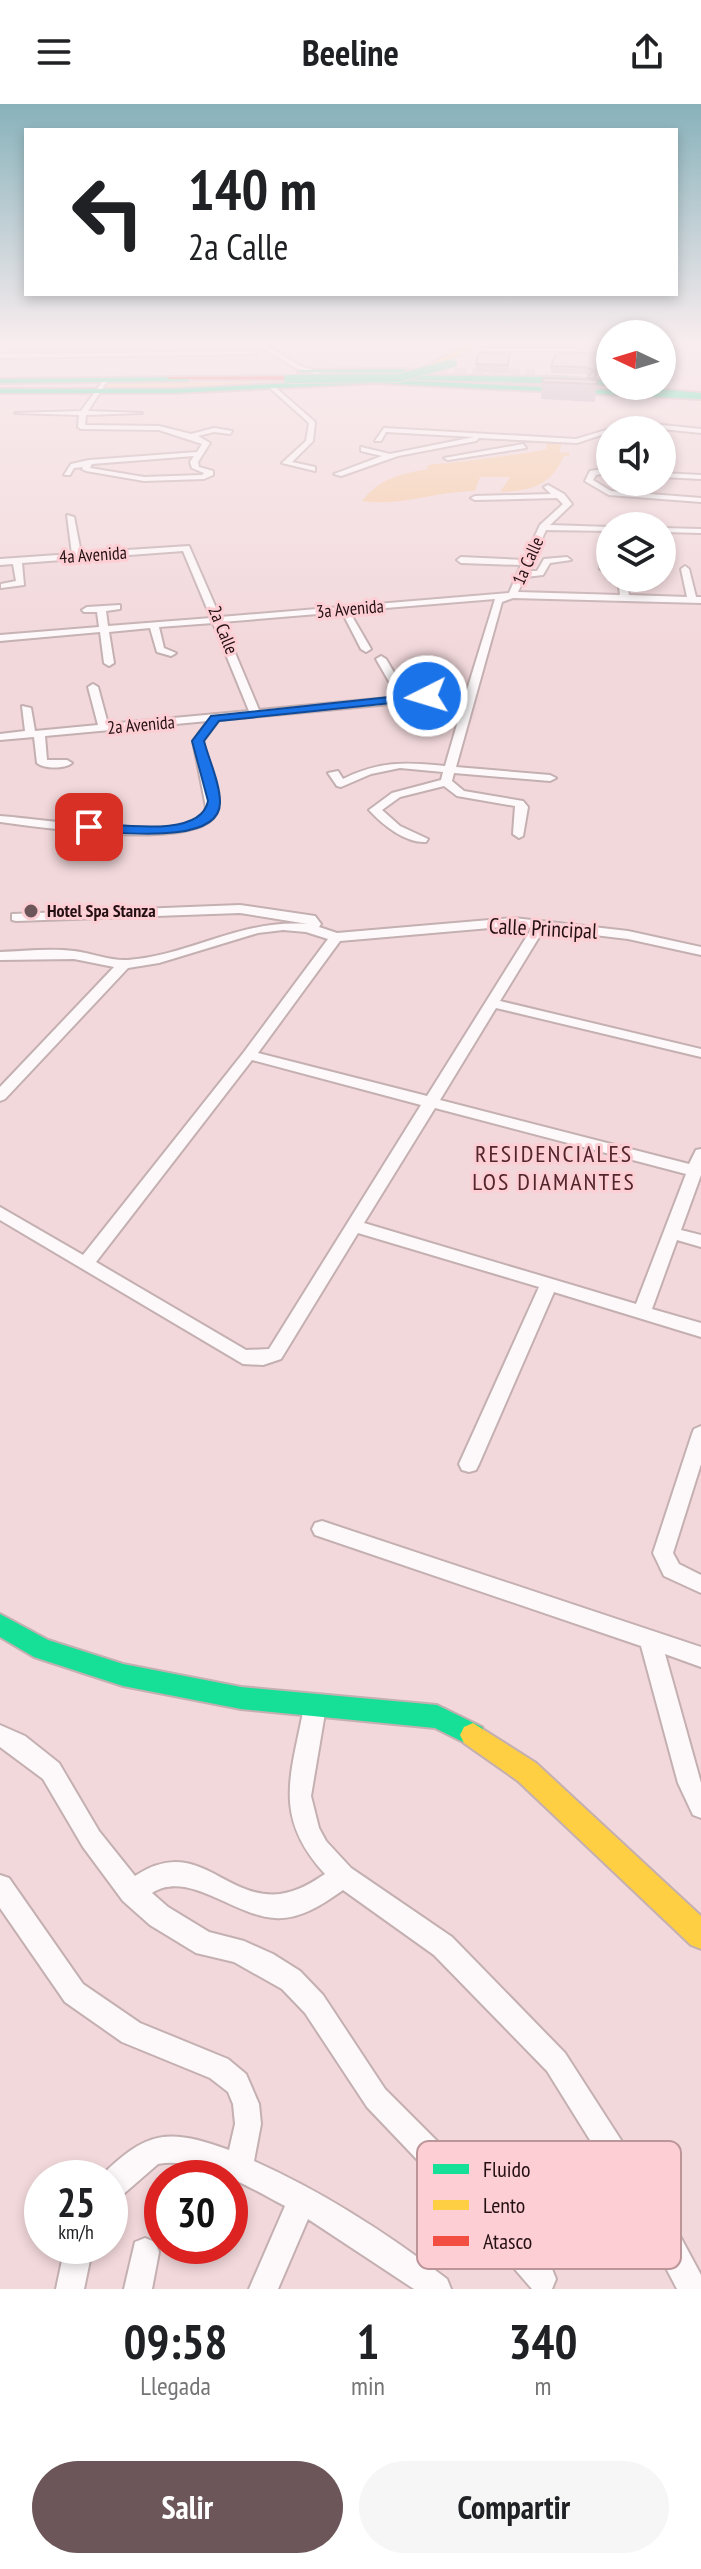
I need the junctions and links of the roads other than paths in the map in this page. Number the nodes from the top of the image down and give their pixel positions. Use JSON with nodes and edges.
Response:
{"nodes":[{"id":1,"x":205,"y":444,"type":"edge"},
{"id":2,"x":308,"y":444,"type":"edge"},
{"id":3,"x":429,"y":444,"type":"edge"},
{"id":4,"x":459,"y":444,"type":"edge"},
{"id":5,"x":543,"y":444,"type":"edge"},
{"id":6,"x":440,"y":447,"type":"junction"},
{"id":7,"x":364,"y":449,"type":"dead end"},
{"id":8,"x":198,"y":454,"type":"junction"},
{"id":9,"x":390,"y":456,"type":"junction"},
{"id":10,"x":448,"y":458,"type":"dead end"},
{"id":11,"x":87,"y":464,"type":"junction"},
{"id":12,"x":312,"y":469,"type":"dead end"},
{"id":13,"x":596,"y":472,"type":"edge"},
{"id":14,"x":67,"y":473,"type":"dead end"},
{"id":15,"x":338,"y":474,"type":"dead end"},
{"id":16,"x":676,"y":476,"type":"edge"},
{"id":17,"x":701,"y":477,"type":"edge"},
{"id":18,"x":596,"y":485,"type":"edge"},
{"id":19,"x":548,"y":487,"type":"dead end"},
{"id":20,"x":561,"y":496,"type":"junction"},
{"id":21,"x":648,"y":496,"type":"edge"},
{"id":22,"x":475,"y":498,"type":"dead end"},
{"id":23,"x":701,"y":500,"type":"edge"},
{"id":24,"x":70,"y":517,"type":"dead end"},
{"id":25,"x":543,"y":527,"type":"junction"},
{"id":26,"x":596,"y":529,"type":"edge"},
{"id":27,"x":676,"y":530,"type":"edge"},
{"id":28,"x":701,"y":531,"type":"edge"},
{"id":29,"x":186,"y":548,"type":"joint"},
{"id":30,"x":77,"y":556,"type":"junction"},
{"id":31,"x":461,"y":560,"type":"dead end"},
{"id":32,"x":567,"y":560,"type":"dead end"},
{"id":33,"x":17,"y":561,"type":"junction"},
{"id":34,"x":0,"y":562,"type":"edge"},
{"id":35,"x":526,"y":563,"type":"junction"},
{"id":36,"x":685,"y":569,"type":"dead end"},
{"id":37,"x":523,"y":574,"type":"junction"},
{"id":38,"x":4,"y":586,"type":"dead end"},
{"id":39,"x":624,"y":592,"type":"edge"},
{"id":40,"x":512,"y":595,"type":"junction"},
{"id":41,"x":625,"y":599,"type":"junction"},
{"id":42,"x":470,"y":601,"type":"junction"},
{"id":43,"x":498,"y":601,"type":"junction"},
{"id":44,"x":698,"y":602,"type":"edge"},
{"id":45,"x":117,"y":607,"type":"dead end"},
{"id":46,"x":101,"y":609,"type":"junction"},
{"id":47,"x":87,"y":610,"type":"dead end"},
{"id":48,"x":346,"y":613,"type":"junction"},
{"id":49,"x":220,"y":622,"type":"junction"},
{"id":50,"x":155,"y":627,"type":"junction"},
{"id":51,"x":104,"y":632,"type":"junction"},
{"id":52,"x":0,"y":640,"type":"edge"},
{"id":53,"x":366,"y":649,"type":"dead end"},
{"id":54,"x":171,"y":653,"type":"dead end"},
{"id":55,"x":381,"y":659,"type":"dead end"},
{"id":56,"x":109,"y":663,"type":"dead end"},
{"id":57,"x":93,"y":687,"type":"dead end"},
{"id":58,"x":472,"y":693,"type":"junction"},
{"id":59,"x":404,"y":698,"type":"junction"},
{"id":60,"x":26,"y":708,"type":"dead end"},
{"id":61,"x":256,"y":714,"type":"junction"},
{"id":62,"x":215,"y":718,"type":"junction"},
{"id":63,"x":104,"y":728,"type":"junction"},
{"id":64,"x":35,"y":735,"type":"junction"},
{"id":65,"x":0,"y":737,"type":"edge"},
{"id":66,"x":67,"y":763,"type":"dead end"},
{"id":67,"x":452,"y":770,"type":"junction"},
{"id":68,"x":334,"y":773,"type":"dead end"},
{"id":69,"x":550,"y":778,"type":"dead end"},
{"id":70,"x":446,"y":782,"type":"junction"},
{"id":71,"x":0,"y":819,"type":"edge"},
{"id":72,"x":519,"y":834,"type":"dead end"},
{"id":73,"x":422,"y":839,"type":"dead end"},
{"id":74,"x":16,"y":917,"type":"dead end"},
{"id":75,"x":540,"y":925,"type":"junction"},
{"id":76,"x":311,"y":930,"type":"junction"},
{"id":77,"x":336,"y":937,"type":"junction"},
{"id":78,"x":701,"y":951,"type":"edge"},
{"id":79,"x":0,"y":956,"type":"edge"},
{"id":80,"x":124,"y":964,"type":"junction"},
{"id":81,"x":492,"y":1003,"type":"junction"},
{"id":82,"x":701,"y":1053,"type":"edge"},
{"id":83,"x":249,"y":1055,"type":"junction"},
{"id":84,"x":0,"y":1096,"type":"edge"},
{"id":85,"x":432,"y":1102,"type":"junction"},
{"id":86,"x":701,"y":1154,"type":"edge"},
{"id":87,"x":695,"y":1171,"type":"junction"},
{"id":88,"x":0,"y":1213,"type":"edge"},
{"id":89,"x":356,"y":1226,"type":"junction"},
{"id":90,"x":672,"y":1233,"type":"junction"},
{"id":91,"x":701,"y":1241,"type":"edge"},
{"id":92,"x":85,"y":1264,"type":"junction"},
{"id":93,"x":549,"y":1284,"type":"junction"},
{"id":94,"x":642,"y":1312,"type":"junction"},
{"id":95,"x":701,"y":1330,"type":"edge"},
{"id":96,"x":701,"y":1434,"type":"edge"},
{"id":97,"x":469,"y":1464,"type":"dead end"},
{"id":98,"x":322,"y":1529,"type":"dead end"},
{"id":99,"x":701,"y":1584,"type":"edge"},
{"id":100,"x":0,"y":1625,"type":"edge"},
{"id":101,"x":650,"y":1639,"type":"junction"},
{"id":102,"x":701,"y":1657,"type":"edge"},
{"id":103,"x":315,"y":1707,"type":"junction"},
{"id":104,"x":0,"y":1736,"type":"edge"},
{"id":105,"x":701,"y":1807,"type":"edge"},
{"id":106,"x":343,"y":1876,"type":"junction"},
{"id":107,"x":0,"y":1887,"type":"edge"},
{"id":108,"x":132,"y":1892,"type":"junction"},
{"id":109,"x":701,"y":1935,"type":"edge"},
{"id":110,"x":418,"y":2141,"type":"edge"},
{"id":111,"x":606,"y":2141,"type":"edge"},
{"id":112,"x":214,"y":2160,"type":"edge"},
{"id":113,"x":241,"y":2160,"type":"edge"},
{"id":114,"x":128,"y":2171,"type":"edge"},
{"id":115,"x":248,"y":2172,"type":"edge"},
{"id":116,"x":302,"y":2199,"type":"junction"},
{"id":117,"x":144,"y":2257,"type":"edge"},
{"id":118,"x":75,"y":2264,"type":"edge"},
{"id":119,"x":681,"y":2267,"type":"edge"},
{"id":120,"x":533,"y":2269,"type":"edge"},
{"id":121,"x":542,"y":2279,"type":"dead end"},
{"id":122,"x":432,"y":2287,"type":"edge"},
{"id":123,"x":70,"y":2289,"type":"edge"},
{"id":124,"x":138,"y":2289,"type":"edge"},
{"id":125,"x":263,"y":2289,"type":"edge"},
{"id":126,"x":693,"y":2289,"type":"edge"}],
"edges":[{"from":1,"to":8,"type":"street"},
{"from":2,"to":12,"type":"street"},
{"from":3,"to":6,"type":"street"},
{"from":4,"to":6,"type":"street"},
{"from":5,"to":10,"type":"street"},
{"from":6,"to":9,"type":"street"},
{"from":7,"to":9,"type":"street"},
{"from":8,"to":11,"type":"street"},
{"from":8,"to":11,"type":"street"},
{"from":9,"to":15,"type":"street"},
{"from":11,"to":14,"type":"street"},
{"from":13,"to":18,"type":"street"},
{"from":16,"to":17,"type":"street"},
{"from":19,"to":20,"type":"street"},
{"from":20,"to":22,"type":"street"},
{"from":20,"to":25,"type":"street","name":"1a Calle"},
{"from":21,"to":23,"type":"street"},
{"from":24,"to":30,"type":"street"},
{"from":25,"to":26,"type":"street"},
{"from":25,"to":35,"type":"street","name":"1a Calle"},
{"from":27,"to":28,"type":"street"},
{"from":29,"to":30,"type":"street","name":"4a Avenida"},
{"from":29,"to":49,"type":"street","name":"2a Calle"},
{"from":30,"to":33,"type":"street","name":"4a Avenida"},
{"from":31,"to":35,"type":"street"},
{"from":32,"to":37,"type":"street"},
{"from":33,"to":34,"type":"street","name":"4a Avenida"},
{"from":33,"to":38,"type":"street"},
{"from":35,"to":37,"type":"street","name":"1a Calle"},
{"from":36,"to":44,"type":"street"},
{"from":37,"to":40,"type":"street","name":"1a Calle"},
{"from":39,"to":41,"type":"street"},
{"from":40,"to":41,"type":"street","name":"3a Avenida"},
{"from":40,"to":42,"type":"street","name":"3a Avenida"},
{"from":40,"to":43,"type":"street","name":"1a Calle"},
{"from":41,"to":44,"type":"street","name":"3a Avenida"},
{"from":42,"to":43,"type":"street","name":"3a Avenida"},
{"from":42,"to":48,"type":"street","name":"3a Avenida"},
{"from":42,"to":49,"type":"street","name":"3a Avenida"},
{"from":43,"to":44,"type":"street","name":"3a Avenida"},
{"from":43,"to":58,"type":"street","name":"1a Calle"},
{"from":45,"to":46,"type":"street"},
{"from":46,"to":47,"type":"street"},
{"from":46,"to":51,"type":"street"},
{"from":48,"to":49,"type":"street","name":"3a Avenida"},
{"from":48,"to":53,"type":"street"},
{"from":49,"to":50,"type":"street","name":"3a Avenida"},
{"from":49,"to":61,"type":"street","name":"2a Calle"},
{"from":50,"to":51,"type":"street","name":"3a Avenida"},
{"from":50,"to":54,"type":"street"},
{"from":51,"to":52,"type":"street","name":"3a Avenida"},
{"from":51,"to":56,"type":"street"},
{"from":55,"to":59,"type":"street"},
{"from":57,"to":63,"type":"street"},
{"from":58,"to":59,"type":"street","name":"2a Avenida"},
{"from":58,"to":67,"type":"street","name":"1a Calle"},
{"from":59,"to":61,"type":"street","name":"2a Avenida"},
{"from":60,"to":64,"type":"street"},
{"from":61,"to":62,"type":"street","name":"2a Avenida"},
{"from":62,"to":63,"type":"street","name":"2a Avenida"},
{"from":62,"to":71,"type":"street"},
{"from":63,"to":64,"type":"street","name":"2a Avenida"},
{"from":64,"to":65,"type":"street","name":"2a Avenida"},
{"from":64,"to":66,"type":"street"},
{"from":67,"to":68,"type":"street"},
{"from":67,"to":69,"type":"street"},
{"from":67,"to":70,"type":"street","name":"1a Calle"},
{"from":70,"to":72,"type":"street"},
{"from":70,"to":73,"type":"street"},
{"from":74,"to":76,"type":"street"},
{"from":75,"to":77,"type":"street","name":"Calle Principal"},
{"from":75,"to":78,"type":"street","name":"Calle Principal"},
{"from":75,"to":81,"type":"street"},
{"from":76,"to":77,"type":"street"},
{"from":76,"to":80,"type":"street"},
{"from":77,"to":83,"type":"street"},
{"from":79,"to":80,"type":"street"},
{"from":80,"to":84,"type":"street"},
{"from":81,"to":82,"type":"street"},
{"from":81,"to":85,"type":"street"},
{"from":83,"to":85,"type":"street"},
{"from":83,"to":92,"type":"street"},
{"from":85,"to":87,"type":"street"},
{"from":85,"to":89,"type":"street"},
{"from":86,"to":87,"type":"street"},
{"from":87,"to":90,"type":"street"},
{"from":88,"to":92,"type":"street"},
{"from":89,"to":92,"type":"street"},
{"from":89,"to":93,"type":"street"},
{"from":90,"to":91,"type":"street"},
{"from":90,"to":94,"type":"street"},
{"from":93,"to":94,"type":"street"},
{"from":93,"to":97,"type":"street"},
{"from":94,"to":95,"type":"street"},
{"from":96,"to":99,"type":"street"},
{"from":98,"to":101,"type":"street"},
{"from":100,"to":103,"type":"main road"},
{"from":101,"to":102,"type":"street"},
{"from":101,"to":105,"type":"street"},
{"from":103,"to":106,"type":"street"},
{"from":103,"to":109,"type":"main road"},
{"from":104,"to":108,"type":"street"},
{"from":106,"to":108,"type":"street"},
{"from":106,"to":111,"type":"street"},
{"from":107,"to":113,"type":"street"},
{"from":108,"to":110,"type":"street"},
{"from":112,"to":114,"type":"street"},
{"from":115,"to":116,"type":"street"},
{"from":116,"to":122,"type":"street"},
{"from":116,"to":125,"type":"street"},
{"from":117,"to":124,"type":"street"},
{"from":118,"to":123,"type":"street"},
{"from":119,"to":126,"type":"street"},
{"from":120,"to":121,"type":"street"}]}
